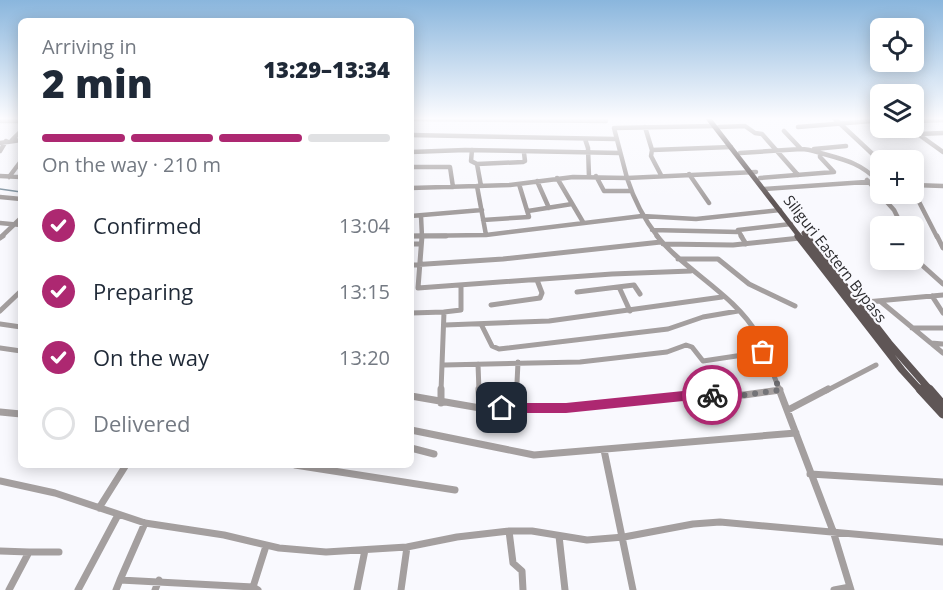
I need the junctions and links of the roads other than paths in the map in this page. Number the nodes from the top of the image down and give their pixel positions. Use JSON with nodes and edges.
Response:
{"nodes":[{"id":1,"x":587,"y":146,"type":"edge"},
{"id":2,"x":618,"y":146,"type":"edge"},
{"id":3,"x":649,"y":146,"type":"edge"},
{"id":4,"x":734,"y":146,"type":"edge"},
{"id":5,"x":772,"y":146,"type":"edge"},
{"id":6,"x":798,"y":146,"type":"edge"},
{"id":7,"x":846,"y":146,"type":"dead end"},
{"id":8,"x":731,"y":147,"type":"joint"},
{"id":9,"x":801,"y":149,"type":"junction"},
{"id":10,"x":814,"y":149,"type":"junction"},
{"id":11,"x":472,"y":150,"type":"junction"},
{"id":12,"x":652,"y":150,"type":"junction"},
{"id":13,"x":777,"y":151,"type":"junction"},
{"id":14,"x":414,"y":152,"type":"edge"},
{"id":15,"x":589,"y":152,"type":"junction"},
{"id":16,"x":524,"y":153,"type":"junction"},
{"id":17,"x":620,"y":153,"type":"junction"},
{"id":18,"x":741,"y":153,"type":"junction"},
{"id":19,"x":820,"y":153,"type":"junction"},
{"id":20,"x":477,"y":164,"type":"junction"},
{"id":21,"x":18,"y":165,"type":"edge"},
{"id":22,"x":414,"y":166,"type":"edge"},
{"id":23,"x":689,"y":174,"type":"junction"},
{"id":24,"x":756,"y":174,"type":"junction"},
{"id":25,"x":870,"y":174,"type":"edge"},
{"id":26,"x":661,"y":175,"type":"junction"},
{"id":27,"x":798,"y":175,"type":"junction"},
{"id":28,"x":0,"y":176,"type":"edge"},
{"id":29,"x":596,"y":176,"type":"junction"},
{"id":30,"x":9,"y":177,"type":"junction"},
{"id":31,"x":18,"y":177,"type":"edge"},
{"id":32,"x":589,"y":177,"type":"junction"},
{"id":33,"x":557,"y":178,"type":"junction"},
{"id":34,"x":627,"y":178,"type":"junction"},
{"id":35,"x":867,"y":180,"type":"junction"},
{"id":36,"x":870,"y":180,"type":"edge"},
{"id":37,"x":537,"y":181,"type":"junction"},
{"id":38,"x":519,"y":184,"type":"junction"},
{"id":39,"x":924,"y":185,"type":"edge"},
{"id":40,"x":479,"y":186,"type":"junction"},
{"id":41,"x":943,"y":186,"type":"edge"},
{"id":42,"x":453,"y":187,"type":"junction"},
{"id":43,"x":414,"y":188,"type":"edge"},
{"id":44,"x":766,"y":189,"type":"junction"},
{"id":45,"x":631,"y":191,"type":"junction"},
{"id":46,"x":0,"y":197,"type":"edge"},
{"id":47,"x":18,"y":199,"type":"edge"},
{"id":48,"x":710,"y":203,"type":"dead end"},
{"id":49,"x":572,"y":204,"type":"junction"},
{"id":50,"x":920,"y":204,"type":"edge"},
{"id":51,"x":549,"y":208,"type":"junction"},
{"id":52,"x":482,"y":210,"type":"junction"},
{"id":53,"x":780,"y":210,"type":"junction"},
{"id":54,"x":528,"y":211,"type":"junction"},
{"id":55,"x":414,"y":216,"type":"edge"},
{"id":56,"x":421,"y":216,"type":"junction"},
{"id":57,"x":642,"y":216,"type":"junction"},
{"id":58,"x":897,"y":216,"type":"edge"},
{"id":59,"x":483,"y":220,"type":"junction"},
{"id":60,"x":18,"y":221,"type":"edge"},
{"id":61,"x":583,"y":222,"type":"junction"},
{"id":62,"x":0,"y":223,"type":"edge"},
{"id":63,"x":14,"y":224,"type":"junction"},
{"id":64,"x":791,"y":224,"type":"junction"},
{"id":65,"x":18,"y":225,"type":"edge"},
{"id":66,"x":652,"y":230,"type":"junction"},
{"id":67,"x":738,"y":231,"type":"junction"},
{"id":68,"x":486,"y":234,"type":"junction"},
{"id":69,"x":414,"y":236,"type":"edge"},
{"id":70,"x":422,"y":236,"type":"junction"},
{"id":71,"x":0,"y":238,"type":"edge"},
{"id":72,"x":801,"y":238,"type":"junction"},
{"id":73,"x":940,"y":241,"type":"edge"},
{"id":74,"x":662,"y":243,"type":"junction"},
{"id":75,"x":414,"y":244,"type":"edge"},
{"id":76,"x":422,"y":244,"type":"junction"},
{"id":77,"x":746,"y":244,"type":"junction"},
{"id":78,"x":943,"y":248,"type":"edge"},
{"id":79,"x":678,"y":259,"type":"junction"},
{"id":80,"x":414,"y":264,"type":"edge"},
{"id":81,"x":420,"y":264,"type":"junction"},
{"id":82,"x":924,"y":267,"type":"edge"},
{"id":83,"x":691,"y":271,"type":"junction"},
{"id":84,"x":537,"y":280,"type":"junction"},
{"id":85,"x":943,"y":284,"type":"edge"},
{"id":86,"x":461,"y":286,"type":"junction"},
{"id":87,"x":619,"y":287,"type":"junction"},
{"id":88,"x":414,"y":288,"type":"edge"},
{"id":89,"x":576,"y":292,"type":"dead end"},
{"id":90,"x":640,"y":294,"type":"dead end"},
{"id":91,"x":18,"y":295,"type":"edge"},
{"id":92,"x":943,"y":295,"type":"edge"},
{"id":93,"x":932,"y":296,"type":"junction"},
{"id":94,"x":722,"y":297,"type":"junction"},
{"id":95,"x":880,"y":301,"type":"junction"},
{"id":96,"x":855,"y":303,"type":"junction"},
{"id":97,"x":490,"y":305,"type":"dead end"},
{"id":98,"x":795,"y":306,"type":"dead end"},
{"id":99,"x":0,"y":310,"type":"edge"},
{"id":100,"x":630,"y":311,"type":"junction"},
{"id":101,"x":738,"y":311,"type":"junction"},
{"id":102,"x":444,"y":312,"type":"junction"},
{"id":103,"x":414,"y":313,"type":"edge"},
{"id":104,"x":943,"y":313,"type":"edge"},
{"id":105,"x":0,"y":324,"type":"edge"},
{"id":106,"x":445,"y":325,"type":"junction"},
{"id":107,"x":482,"y":326,"type":"junction"},
{"id":108,"x":18,"y":327,"type":"edge"},
{"id":109,"x":912,"y":328,"type":"junction"},
{"id":110,"x":943,"y":328,"type":"edge"},
{"id":111,"x":929,"y":342,"type":"junction"},
{"id":112,"x":943,"y":344,"type":"edge"},
{"id":113,"x":0,"y":348,"type":"edge"},
{"id":114,"x":18,"y":351,"type":"edge"},
{"id":115,"x":763,"y":352,"type":"junction"},
{"id":116,"x":943,"y":353,"type":"edge"},
{"id":117,"x":518,"y":362,"type":"junction"},
{"id":118,"x":478,"y":364,"type":"junction"},
{"id":119,"x":444,"y":365,"type":"junction"},
{"id":120,"x":876,"y":365,"type":"dead end"},
{"id":121,"x":907,"y":369,"type":"junction"},
{"id":122,"x":780,"y":390,"type":"junction"},
{"id":123,"x":414,"y":397,"type":"edge"},
{"id":124,"x":441,"y":403,"type":"junction"},
{"id":125,"x":943,"y":405,"type":"edge"},
{"id":126,"x":480,"y":408,"type":"junction"},
{"id":127,"x":524,"y":408,"type":"junction"},
{"id":128,"x":788,"y":410,"type":"junction"},
{"id":129,"x":0,"y":412,"type":"edge"},
{"id":130,"x":18,"y":414,"type":"edge"},
{"id":131,"x":943,"y":414,"type":"edge"},
{"id":132,"x":414,"y":431,"type":"edge"},
{"id":133,"x":796,"y":433,"type":"junction"},
{"id":134,"x":414,"y":449,"type":"edge"},
{"id":135,"x":604,"y":450,"type":"junction"},
{"id":136,"x":434,"y":454,"type":"dead end"},
{"id":137,"x":124,"y":468,"type":"edge"},
{"id":138,"x":314,"y":468,"type":"edge"},
{"id":139,"x":810,"y":474,"type":"junction"},
{"id":140,"x":0,"y":481,"type":"edge"},
{"id":141,"x":943,"y":482,"type":"edge"},
{"id":142,"x":455,"y":490,"type":"dead end"},
{"id":143,"x":99,"y":508,"type":"junction"},
{"id":144,"x":118,"y":514,"type":"junction"},
{"id":145,"x":145,"y":522,"type":"junction"},
{"id":146,"x":509,"y":531,"type":"junction"},
{"id":147,"x":833,"y":531,"type":"junction"},
{"id":148,"x":559,"y":536,"type":"junction"},
{"id":149,"x":624,"y":537,"type":"junction"},
{"id":150,"x":943,"y":542,"type":"edge"},
{"id":151,"x":266,"y":546,"type":"junction"},
{"id":152,"x":406,"y":547,"type":"junction"},
{"id":153,"x":365,"y":550,"type":"junction"},
{"id":154,"x":0,"y":551,"type":"edge"},
{"id":155,"x":29,"y":552,"type":"junction"},
{"id":156,"x":59,"y":552,"type":"dead end"},
{"id":157,"x":120,"y":580,"type":"junction"},
{"id":158,"x":159,"y":580,"type":"junction"},
{"id":159,"x":255,"y":588,"type":"edge"},
{"id":160,"x":850,"y":589,"type":"edge"},
{"id":161,"x":9,"y":590,"type":"edge"},
{"id":162,"x":78,"y":590,"type":"edge"},
{"id":163,"x":116,"y":590,"type":"edge"},
{"id":164,"x":155,"y":590,"type":"edge"},
{"id":165,"x":357,"y":590,"type":"edge"},
{"id":166,"x":401,"y":590,"type":"edge"},
{"id":167,"x":523,"y":590,"type":"edge"},
{"id":168,"x":565,"y":590,"type":"edge"},
{"id":169,"x":633,"y":590,"type":"edge"},
{"id":170,"x":834,"y":590,"type":"edge"}],
"edges":[{"from":1,"to":15,"type":"street"},
{"from":2,"to":17,"type":"street"},
{"from":3,"to":12,"type":"street"},
{"from":4,"to":18,"type":"main road","name":"Siliguri Eastern Bypass"},
{"from":5,"to":13,"type":"street"},
{"from":6,"to":9,"type":"street"},
{"from":7,"to":10,"type":"street"},
{"from":8,"to":12,"type":"street"},
{"from":8,"to":24,"type":"main road","name":"Siliguri Eastern Bypass"},
{"from":9,"to":10,"type":"street"},
{"from":9,"to":13,"type":"street"},
{"from":10,"to":19,"type":"street"},
{"from":11,"to":14,"type":"street"},
{"from":11,"to":16,"type":"street"},
{"from":11,"to":20,"type":"street"},
{"from":12,"to":26,"type":"street"},
{"from":13,"to":18,"type":"street"},
{"from":13,"to":27,"type":"street"},
{"from":15,"to":16,"type":"street"},
{"from":15,"to":17,"type":"street"},
{"from":15,"to":32,"type":"street"},
{"from":16,"to":20,"type":"street"},
{"from":17,"to":34,"type":"street"},
{"from":18,"to":24,"type":"main road","name":"Siliguri Eastern Bypass"},
{"from":19,"to":25,"type":"street"},
{"from":19,"to":27,"type":"street"},
{"from":20,"to":40,"type":"street"},
{"from":21,"to":30,"type":"street"},
{"from":22,"to":42,"type":"street"},
{"from":23,"to":24,"type":"street"},
{"from":23,"to":26,"type":"street"},
{"from":23,"to":48,"type":"street"},
{"from":24,"to":27,"type":"street"},
{"from":24,"to":44,"type":"main road","name":"Siliguri Eastern Bypass"},
{"from":24,"to":44,"type":"main road","name":"Siliguri Eastern Bypass"},
{"from":26,"to":34,"type":"street"},
{"from":28,"to":30,"type":"street"},
{"from":29,"to":32,"type":"street"},
{"from":29,"to":34,"type":"street"},
{"from":29,"to":45,"type":"street"},
{"from":30,"to":31,"type":"street"},
{"from":32,"to":33,"type":"street"},
{"from":33,"to":37,"type":"street"},
{"from":33,"to":49,"type":"street"},
{"from":34,"to":45,"type":"street"},
{"from":35,"to":36,"type":"street"},
{"from":35,"to":44,"type":"street"},
{"from":35,"to":58,"type":"street"},
{"from":37,"to":38,"type":"street"},
{"from":37,"to":51,"type":"street"},
{"from":38,"to":40,"type":"street"},
{"from":38,"to":54,"type":"street"},
{"from":39,"to":41,"type":"street"},
{"from":40,"to":42,"type":"street"},
{"from":40,"to":52,"type":"street"},
{"from":42,"to":43,"type":"street"},
{"from":44,"to":53,"type":"main road","name":"Siliguri Eastern Bypass"},
{"from":44,"to":96,"type":"main road","name":"Siliguri Eastern Bypass"},
{"from":45,"to":57,"type":"street"},
{"from":46,"to":47,"type":"street"},
{"from":49,"to":51,"type":"street"},
{"from":49,"to":61,"type":"street"},
{"from":50,"to":73,"type":"street"},
{"from":51,"to":54,"type":"street"},
{"from":52,"to":56,"type":"street"},
{"from":52,"to":59,"type":"street"},
{"from":53,"to":57,"type":"street"},
{"from":53,"to":64,"type":"main road","name":"Siliguri Eastern Bypass"},
{"from":54,"to":59,"type":"street"},
{"from":55,"to":56,"type":"street"},
{"from":56,"to":70,"type":"street"},
{"from":57,"to":61,"type":"street"},
{"from":57,"to":66,"type":"street"},
{"from":59,"to":68,"type":"street"},
{"from":60,"to":63,"type":"street"},
{"from":61,"to":68,"type":"street"},
{"from":62,"to":63,"type":"street"},
{"from":63,"to":65,"type":"street"},
{"from":63,"to":71,"type":"street"},
{"from":64,"to":67,"type":"street"},
{"from":64,"to":72,"type":"main road","name":"Siliguri Eastern Bypass"},
{"from":66,"to":67,"type":"street"},
{"from":66,"to":74,"type":"street"},
{"from":67,"to":77,"type":"street"},
{"from":68,"to":70,"type":"street"},
{"from":69,"to":70,"type":"street"},
{"from":70,"to":76,"type":"street"},
{"from":72,"to":77,"type":"street"},
{"from":72,"to":96,"type":"main road","name":"Siliguri Eastern Bypass"},
{"from":73,"to":78,"type":"street"},
{"from":74,"to":77,"type":"street"},
{"from":74,"to":79,"type":"street"},
{"from":74,"to":81,"type":"street"},
{"from":75,"to":76,"type":"street"},
{"from":76,"to":81,"type":"street"},
{"from":79,"to":83,"type":"street"},
{"from":79,"to":98,"type":"street"},
{"from":80,"to":81,"type":"street"},
{"from":81,"to":88,"type":"street"},
{"from":82,"to":85,"type":"street"},
{"from":83,"to":84,"type":"street"},
{"from":83,"to":94,"type":"street"},
{"from":84,"to":86,"type":"street"},
{"from":84,"to":97,"type":"street"},
{"from":86,"to":88,"type":"street"},
{"from":86,"to":102,"type":"street"},
{"from":87,"to":89,"type":"street"},
{"from":87,"to":90,"type":"street"},
{"from":87,"to":100,"type":"street"},
{"from":91,"to":99,"type":"street"},
{"from":92,"to":93,"type":"street"},
{"from":93,"to":95,"type":"street"},
{"from":93,"to":104,"type":"street"},
{"from":94,"to":100,"type":"street"},
{"from":94,"to":101,"type":"street"},
{"from":95,"to":96,"type":"street"},
{"from":95,"to":109,"type":"street"},
{"from":96,"to":121,"type":"main road","name":"Siliguri Eastern Bypass"},
{"from":100,"to":107,"type":"street"},
{"from":101,"to":107,"type":"street"},
{"from":101,"to":115,"type":"street"},
{"from":102,"to":103,"type":"street"},
{"from":102,"to":106,"type":"street"},
{"from":105,"to":108,"type":"street"},
{"from":106,"to":107,"type":"street"},
{"from":106,"to":119,"type":"street"},
{"from":109,"to":110,"type":"street"},
{"from":109,"to":111,"type":"street"},
{"from":111,"to":112,"type":"street"},
{"from":111,"to":116,"type":"street"},
{"from":113,"to":114,"type":"street"},
{"from":115,"to":117,"type":"street"},
{"from":115,"to":122,"type":"street"},
{"from":117,"to":118,"type":"street"},
{"from":117,"to":127,"type":"street"},
{"from":118,"to":119,"type":"street"},
{"from":118,"to":126,"type":"street"},
{"from":119,"to":124,"type":"street"},
{"from":120,"to":128,"type":"street"},
{"from":121,"to":125,"type":"main road","name":"Siliguri Eastern Bypass"},
{"from":121,"to":131,"type":"main road","name":"Siliguri Eastern Bypass"},
{"from":122,"to":127,"type":"street"},
{"from":122,"to":128,"type":"street"},
{"from":123,"to":124,"type":"street"},
{"from":124,"to":126,"type":"street"},
{"from":126,"to":127,"type":"street"},
{"from":128,"to":133,"type":"street"},
{"from":129,"to":130,"type":"street"},
{"from":132,"to":135,"type":"street"},
{"from":133,"to":135,"type":"street"},
{"from":133,"to":139,"type":"street"},
{"from":134,"to":136,"type":"street"},
{"from":135,"to":149,"type":"street"},
{"from":137,"to":143,"type":"street"},
{"from":138,"to":142,"type":"street"},
{"from":139,"to":141,"type":"street"},
{"from":139,"to":147,"type":"street"},
{"from":140,"to":143,"type":"street"},
{"from":143,"to":144,"type":"street"},
{"from":144,"to":145,"type":"street"},
{"from":144,"to":162,"type":"street"},
{"from":145,"to":151,"type":"street"},
{"from":145,"to":157,"type":"street"},
{"from":146,"to":148,"type":"street"},
{"from":146,"to":152,"type":"street"},
{"from":146,"to":167,"type":"street"},
{"from":147,"to":149,"type":"street"},
{"from":147,"to":150,"type":"street"},
{"from":147,"to":160,"type":"street"},
{"from":148,"to":149,"type":"street"},
{"from":148,"to":168,"type":"street"},
{"from":149,"to":169,"type":"street"},
{"from":151,"to":153,"type":"street"},
{"from":151,"to":159,"type":"street"},
{"from":152,"to":153,"type":"street"},
{"from":152,"to":166,"type":"street"},
{"from":153,"to":165,"type":"street"},
{"from":154,"to":155,"type":"street"},
{"from":155,"to":156,"type":"street"},
{"from":155,"to":161,"type":"street"},
{"from":157,"to":158,"type":"street"},
{"from":157,"to":163,"type":"street"},
{"from":158,"to":159,"type":"street"},
{"from":158,"to":164,"type":"street"},
{"from":160,"to":170,"type":"street"}]}
